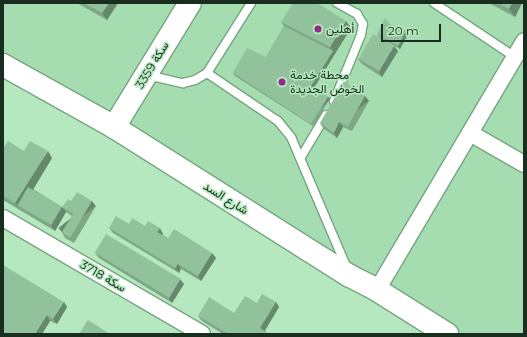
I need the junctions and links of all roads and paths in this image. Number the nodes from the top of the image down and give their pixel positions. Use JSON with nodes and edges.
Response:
{"nodes":[{"id":1,"x":190,"y":3,"type":"edge"},
{"id":2,"x":252,"y":3,"type":"edge"},
{"id":3,"x":337,"y":3,"type":"edge"},
{"id":4,"x":434,"y":3,"type":"edge"},
{"id":5,"x":524,"y":41,"type":"edge"},
{"id":6,"x":515,"y":57,"type":"junction"},
{"id":7,"x":3,"y":65,"type":"edge"},
{"id":8,"x":207,"y":73,"type":"junction"},
{"id":9,"x":146,"y":75,"type":"junction"},
{"id":10,"x":114,"y":127,"type":"junction"},
{"id":11,"x":470,"y":133,"type":"junction"},
{"id":12,"x":302,"y":157,"type":"junction"},
{"id":13,"x":524,"y":164,"type":"edge"},
{"id":14,"x":3,"y":218,"type":"edge"},
{"id":15,"x":350,"y":276,"type":"junction"},
{"id":16,"x":377,"y":290,"type":"junction"},
{"id":17,"x":202,"y":334,"type":"edge"},
{"id":18,"x":447,"y":334,"type":"edge"}],
"edges":[{"from":1,"to":9,"type":"street","name":"سكة 3359"},
{"from":2,"to":8,"type":"lane"},
{"from":3,"to":12,"type":"lane"},
{"from":4,"to":6,"type":"lane"},
{"from":5,"to":6,"type":"street"},
{"from":6,"to":11,"type":"street"},
{"from":7,"to":10,"type":"street","name":"شارع السد"},
{"from":8,"to":9,"type":"lane"},
{"from":8,"to":12,"type":"lane"},
{"from":9,"to":10,"type":"street","name":"سكة 3359"},
{"from":10,"to":15,"type":"street","name":"شارع السد"},
{"from":11,"to":13,"type":"street"},
{"from":11,"to":16,"type":"street"},
{"from":12,"to":15,"type":"lane"},
{"from":14,"to":17,"type":"street","name":"سكة 3718"},
{"from":15,"to":16,"type":"street","name":"شارع السد"},
{"from":16,"to":18,"type":"street","name":"شارع السد"}]}
